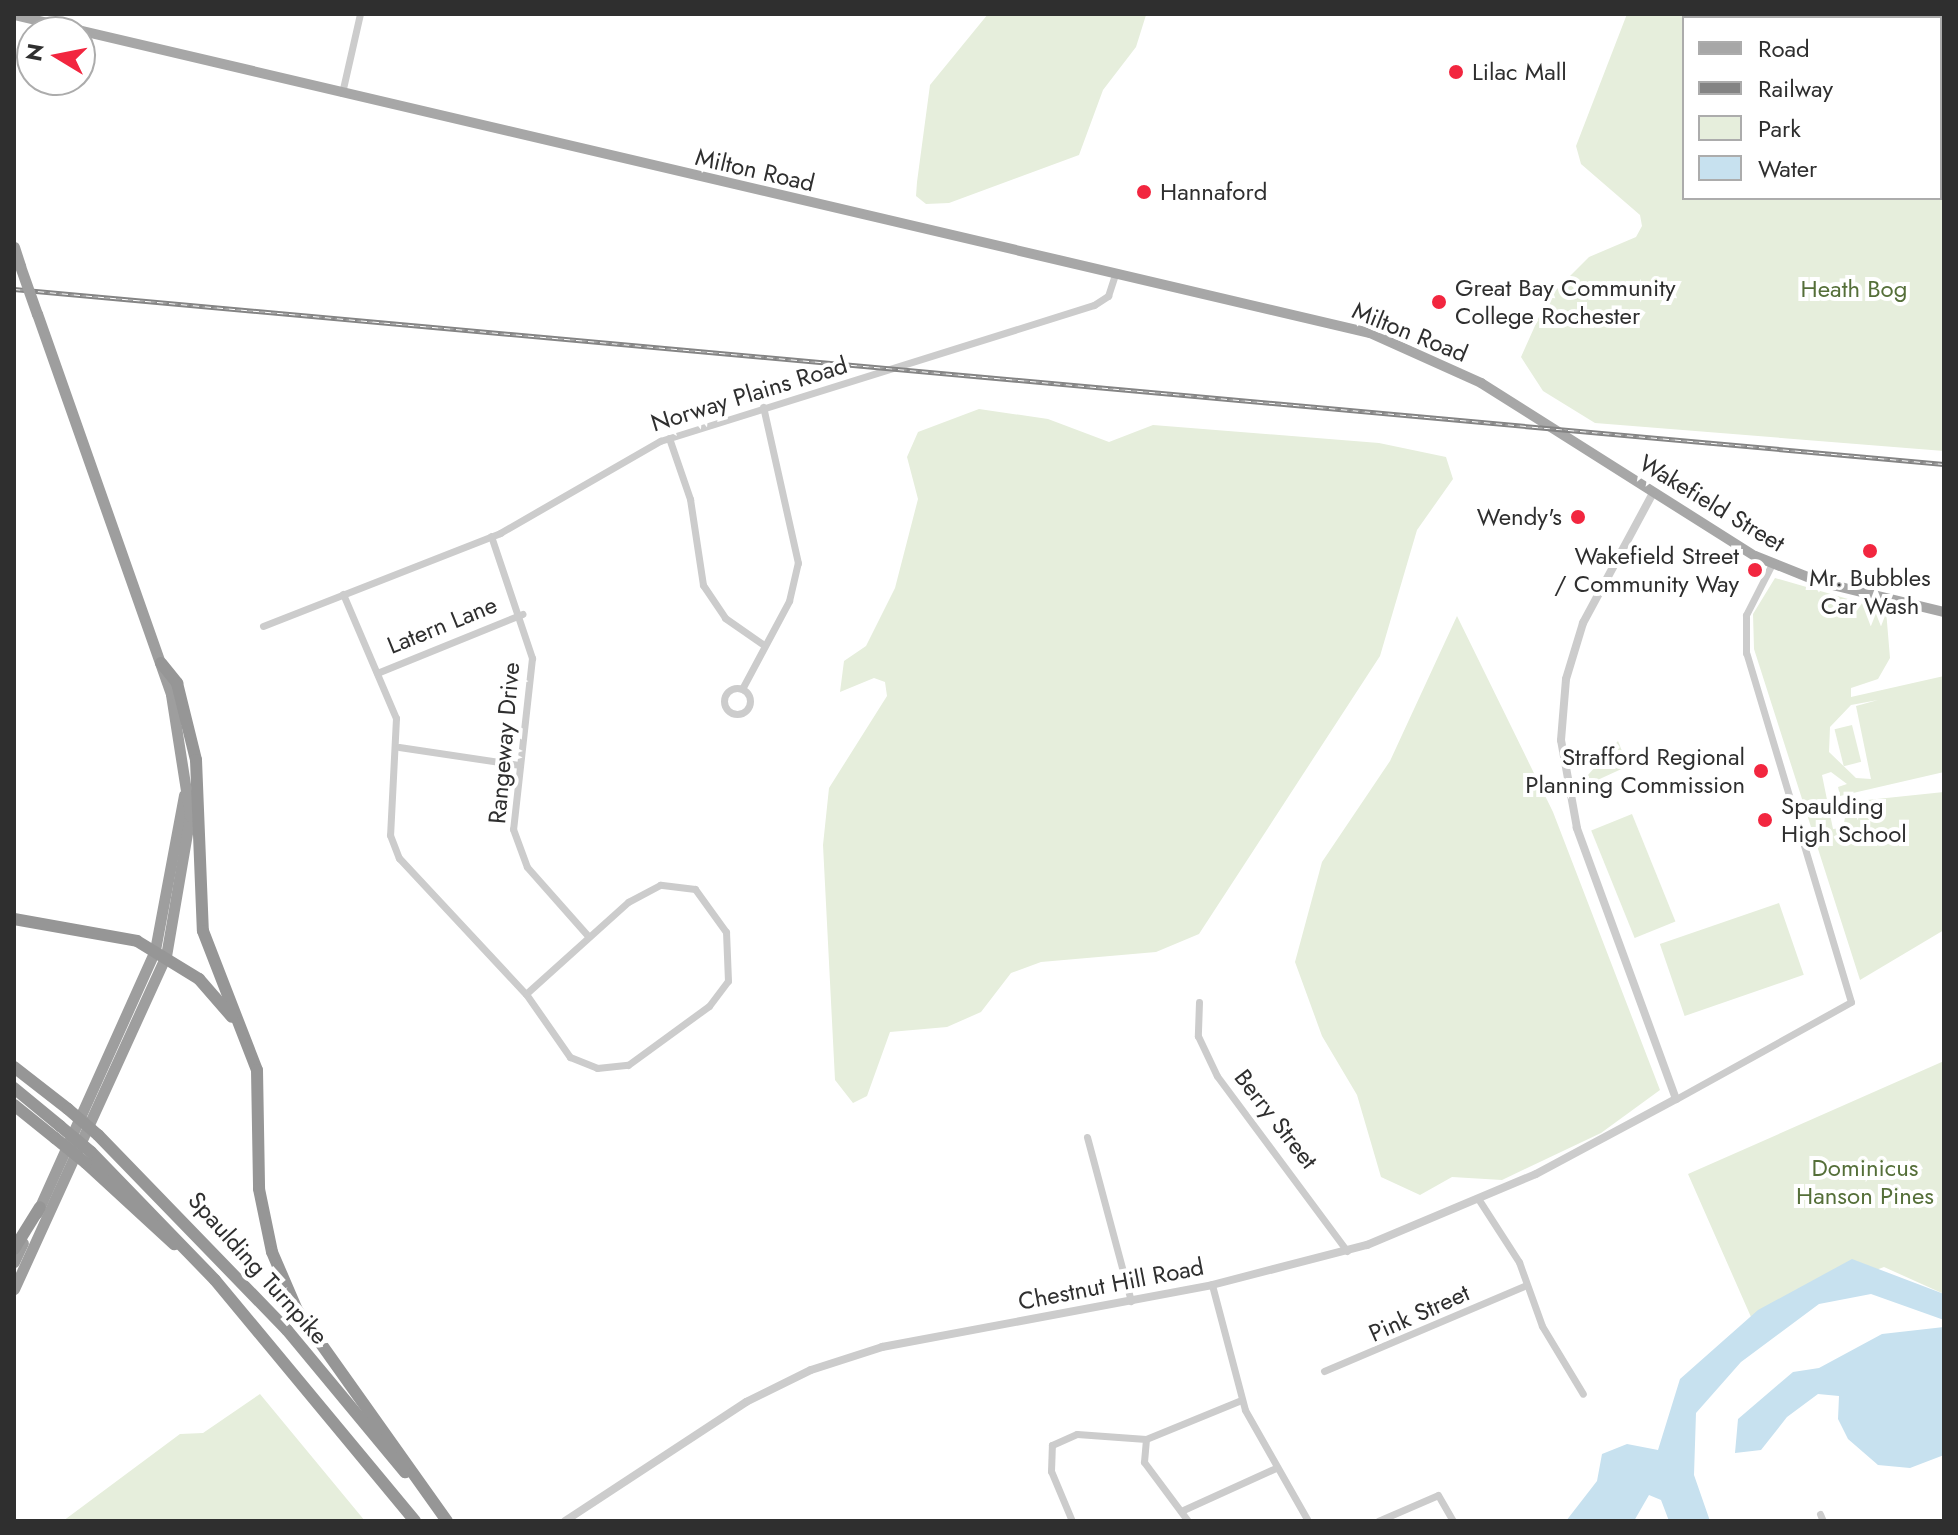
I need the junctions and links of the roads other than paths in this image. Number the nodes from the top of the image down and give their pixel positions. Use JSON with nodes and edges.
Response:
{"nodes":[{"id":1,"x":360,"y":14,"type":"edge"},
{"id":2,"x":14,"y":15,"type":"edge"},
{"id":3,"x":342,"y":93,"type":"junction"},
{"id":4,"x":14,"y":247,"type":"edge"},
{"id":5,"x":1115,"y":275,"type":"junction"},
{"id":6,"x":1481,"y":383,"type":"joint"},
{"id":7,"x":763,"y":407,"type":"junction"},
{"id":8,"x":669,"y":438,"type":"junction"},
{"id":9,"x":1653,"y":493,"type":"junction"},
{"id":10,"x":491,"y":536,"type":"junction"},
{"id":11,"x":1772,"y":564,"type":"junction"},
{"id":12,"x":343,"y":594,"type":"junction"},
{"id":13,"x":1944,"y":612,"type":"edge"},
{"id":14,"x":522,"y":614,"type":"junction"},
{"id":15,"x":263,"y":626,"type":"dead end"},
{"id":16,"x":764,"y":645,"type":"junction"},
{"id":17,"x":161,"y":663,"type":"junction"},
{"id":18,"x":377,"y":673,"type":"junction"},
{"id":19,"x":742,"y":689,"type":"dead end"},
{"id":20,"x":399,"y":747,"type":"junction"},
{"id":21,"x":519,"y":765,"type":"junction"},
{"id":22,"x":14,"y":919,"type":"edge"},
{"id":23,"x":588,"y":936,"type":"junction"},
{"id":24,"x":160,"y":953,"type":"junction"},
{"id":25,"x":526,"y":994,"type":"junction"},
{"id":26,"x":1199,"y":1002,"type":"dead end"},
{"id":27,"x":244,"y":1032,"type":"junction"},
{"id":28,"x":14,"y":1067,"type":"edge"},
{"id":29,"x":14,"y":1088,"type":"edge"},
{"id":30,"x":1676,"y":1099,"type":"junction"},
{"id":31,"x":14,"y":1105,"type":"edge"},
{"id":32,"x":58,"y":1132,"type":"junction"},
{"id":33,"x":1087,"y":1137,"type":"dead end"},
{"id":34,"x":1479,"y":1200,"type":"junction"},
{"id":35,"x":40,"y":1207,"type":"junction"},
{"id":36,"x":14,"y":1249,"type":"edge"},
{"id":37,"x":1347,"y":1251,"type":"junction"},
{"id":38,"x":14,"y":1262,"type":"edge"},
{"id":39,"x":1212,"y":1285,"type":"junction"},
{"id":40,"x":1527,"y":1285,"type":"junction"},
{"id":41,"x":14,"y":1289,"type":"edge"},
{"id":42,"x":1131,"y":1301,"type":"junction"},
{"id":43,"x":1324,"y":1371,"type":"dead end"},
{"id":44,"x":1583,"y":1394,"type":"dead end"},
{"id":45,"x":1241,"y":1400,"type":"junction"},
{"id":46,"x":1146,"y":1439,"type":"junction"},
{"id":47,"x":1276,"y":1468,"type":"junction"},
{"id":48,"x":1181,"y":1511,"type":"junction"},
{"id":49,"x":415,"y":1521,"type":"edge"},
{"id":50,"x":446,"y":1521,"type":"edge"},
{"id":51,"x":565,"y":1521,"type":"edge"},
{"id":52,"x":1072,"y":1521,"type":"edge"},
{"id":53,"x":1188,"y":1521,"type":"edge"},
{"id":54,"x":1308,"y":1521,"type":"edge"},
{"id":55,"x":1378,"y":1521,"type":"edge"},
{"id":56,"x":1453,"y":1521,"type":"edge"}],
"edges":[{"from":1,"to":3,"type":"street"},
{"from":2,"to":3,"type":"main road","name":"Milton Road"},
{"from":3,"to":5,"type":"main road","name":"Milton Road"},
{"from":4,"to":17,"type":"highway","bridge":true},
{"from":5,"to":6,"type":"main road","name":"Milton Road"},
{"from":5,"to":7,"type":"street","name":"Norway Plains Road"},
{"from":6,"to":9,"type":"main road","name":"Wakefield Street"},
{"from":7,"to":8,"type":"street","name":"Norway Plains Road"},
{"from":7,"to":16,"type":"street"},
{"from":8,"to":10,"type":"street","name":"Norway Plains Road"},
{"from":8,"to":16,"type":"street"},
{"from":9,"to":11,"type":"main road","name":"Wakefield Street"},
{"from":9,"to":30,"type":"street"},
{"from":10,"to":12,"type":"street","name":"Norway Plains Road"},
{"from":10,"to":14,"type":"street","name":"Rangeway Drive"},
{"from":11,"to":13,"type":"main road","name":"Wakefield Street"},
{"from":11,"to":30,"type":"street","name":"Chestnut Hill Road"},
{"from":12,"to":15,"type":"street","name":"Norway Plains Road"},
{"from":12,"to":18,"type":"street"},
{"from":14,"to":18,"type":"street","name":"Latern Lane"},
{"from":14,"to":21,"type":"street","name":"Rangeway Drive"},
{"from":16,"to":19,"type":"street"},
{"from":17,"to":24,"type":"highway"},
{"from":17,"to":27,"type":"highway"},
{"from":18,"to":20,"type":"street"},
{"from":20,"to":21,"type":"street"},
{"from":20,"to":25,"type":"street"},
{"from":21,"to":23,"type":"street","name":"Rangeway Drive"},
{"from":22,"to":24,"type":"highway"},
{"from":23,"to":25,"type":"street"},
{"from":23,"to":25,"type":"street"},
{"from":24,"to":27,"type":"highway"},
{"from":24,"to":35,"type":"highway"},
{"from":24,"to":41,"type":"highway"},
{"from":26,"to":37,"type":"street","name":"Berry Street"},
{"from":27,"to":50,"type":"highway"},
{"from":28,"to":50,"type":"highway","name":"Spaulding Turnpike","bridge":true},
{"from":29,"to":32,"type":"highway","name":"Spaulding Turnpike"},
{"from":30,"to":34,"type":"street","name":"Chestnut Hill Road"},
{"from":31,"to":32,"type":"highway"},
{"from":32,"to":49,"type":"highway","name":"Spaulding Turnpike","bridge":true},
{"from":33,"to":42,"type":"street"},
{"from":34,"to":37,"type":"street","name":"Chestnut Hill Road"},
{"from":34,"to":40,"type":"street"},
{"from":35,"to":36,"type":"highway"},
{"from":35,"to":38,"type":"highway"},
{"from":37,"to":39,"type":"street","name":"Chestnut Hill Road"},
{"from":39,"to":42,"type":"street","name":"Chestnut Hill Road"},
{"from":39,"to":45,"type":"street"},
{"from":40,"to":43,"type":"street","name":"Pink Street"},
{"from":40,"to":44,"type":"street"},
{"from":42,"to":51,"type":"street","name":"Chestnut Hill Road"},
{"from":45,"to":46,"type":"street"},
{"from":45,"to":47,"type":"street"},
{"from":46,"to":48,"type":"street"},
{"from":46,"to":52,"type":"street"},
{"from":47,"to":48,"type":"street"},
{"from":47,"to":54,"type":"street"},
{"from":48,"to":53,"type":"street"},
{"from":55,"to":56,"type":"street"}]}
